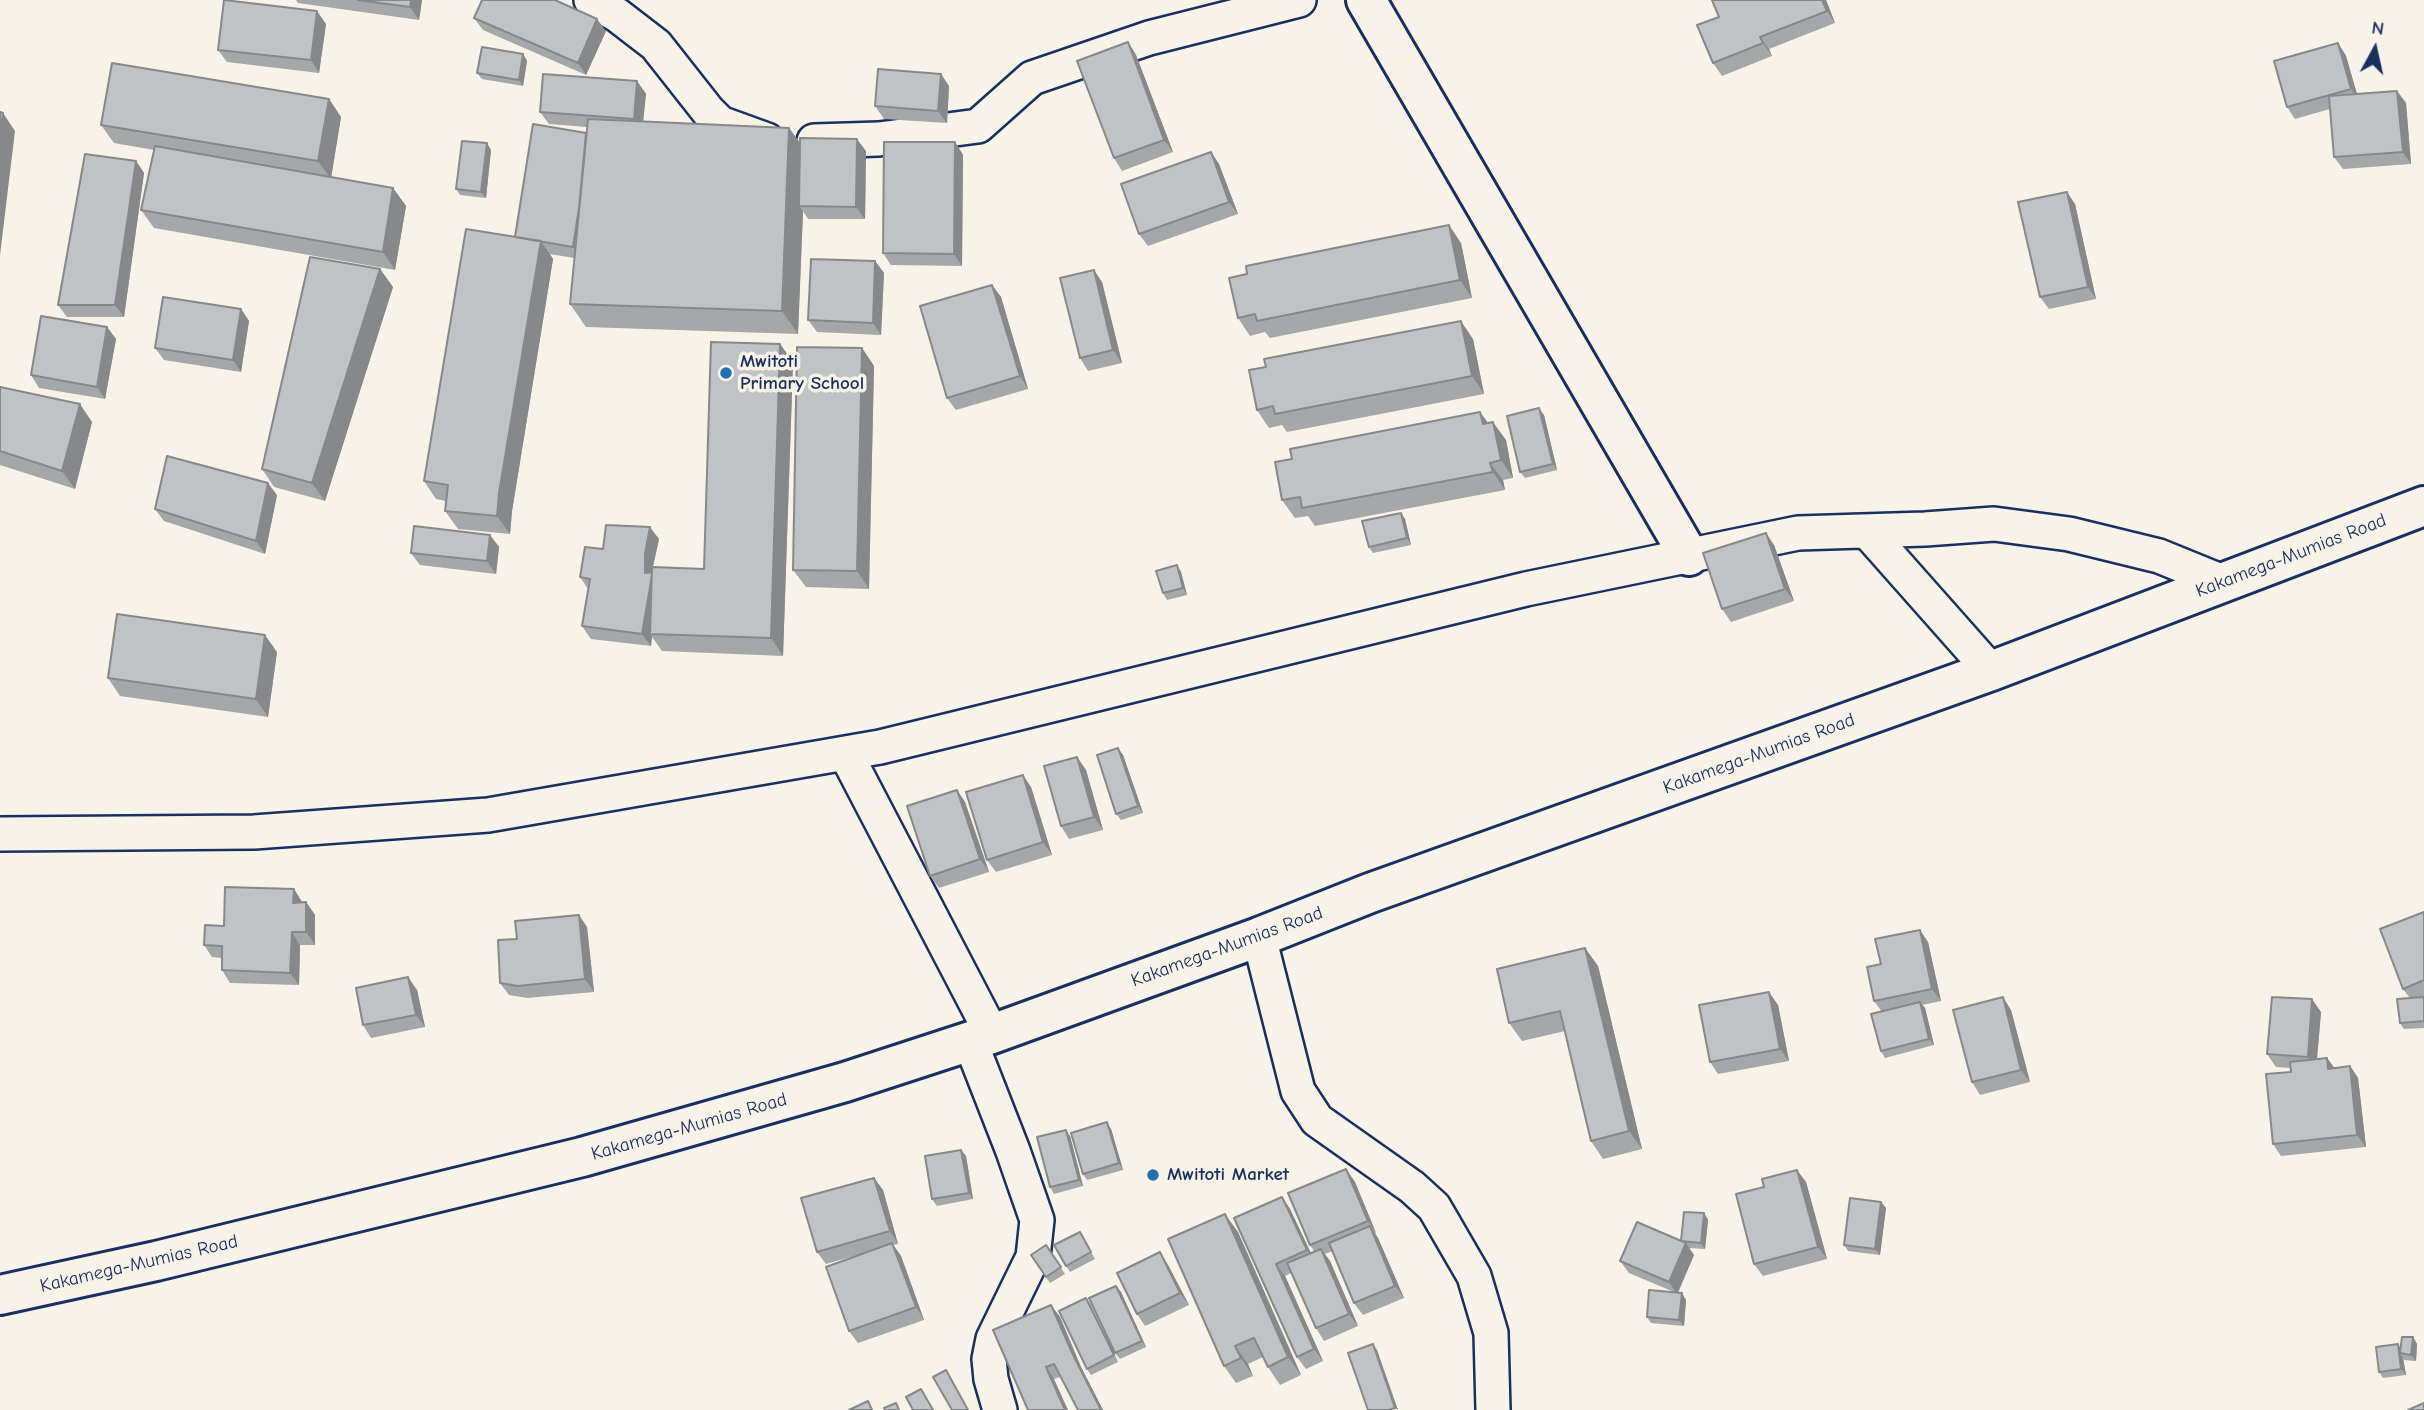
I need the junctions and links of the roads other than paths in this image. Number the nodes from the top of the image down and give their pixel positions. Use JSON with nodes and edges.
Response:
{"nodes":[{"id":1,"x":590,"y":0,"type":"edge"},
{"id":2,"x":1299,"y":0,"type":"edge"},
{"id":3,"x":1366,"y":0,"type":"edge"},
{"id":4,"x":2424,"y":506,"type":"edge"},
{"id":5,"x":1867,"y":531,"type":"junction"},
{"id":6,"x":1689,"y":556,"type":"junction"},
{"id":7,"x":2223,"y":582,"type":"junction"},
{"id":8,"x":1991,"y":671,"type":"junction"},
{"id":9,"x":846,"y":754,"type":"junction"},
{"id":10,"x":0,"y":834,"type":"edge"},
{"id":11,"x":1259,"y":937,"type":"junction"},
{"id":12,"x":981,"y":1037,"type":"junction"},
{"id":13,"x":0,"y":1295,"type":"edge"},
{"id":14,"x":1000,"y":1410,"type":"edge"},
{"id":15,"x":1493,"y":1410,"type":"edge"}],
"edges":[{"from":1,"to":2,"type":"street"},
{"from":3,"to":6,"type":"main road"},
{"from":4,"to":7,"type":"main road","name":"Kakamega-Mumias Road"},
{"from":5,"to":6,"type":"street"},
{"from":5,"to":7,"type":"street"},
{"from":5,"to":8,"type":"street"},
{"from":6,"to":9,"type":"street"},
{"from":7,"to":8,"type":"main road","name":"Kakamega-Mumias Road"},
{"from":8,"to":11,"type":"main road","name":"Kakamega-Mumias Road"},
{"from":9,"to":10,"type":"street"},
{"from":9,"to":12,"type":"street"},
{"from":11,"to":12,"type":"main road","name":"Kakamega-Mumias Road"},
{"from":11,"to":15,"type":"street"},
{"from":12,"to":13,"type":"main road","name":"Kakamega-Mumias Road"},
{"from":12,"to":14,"type":"street"}]}
